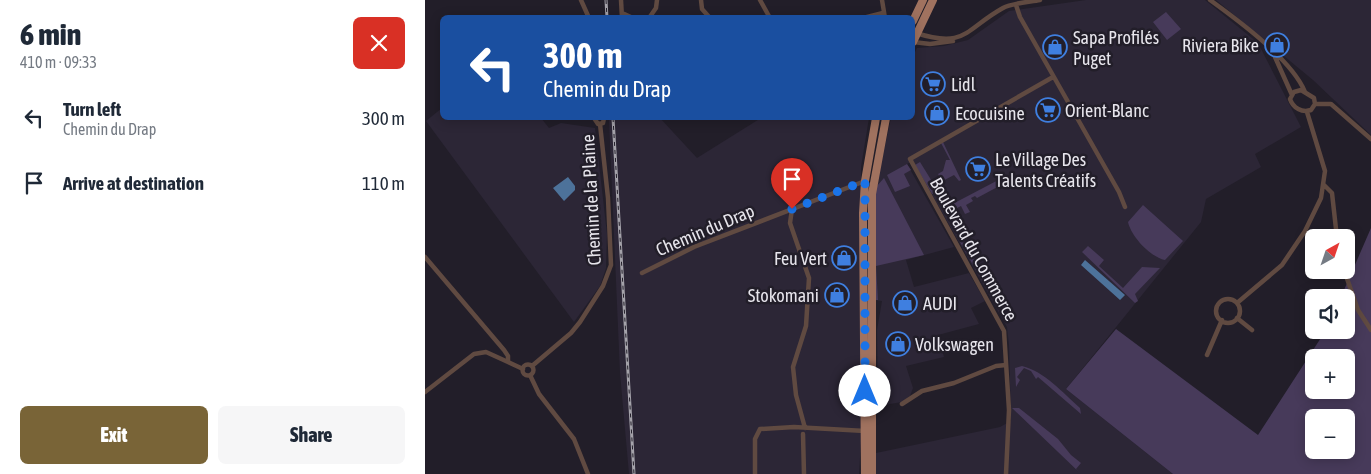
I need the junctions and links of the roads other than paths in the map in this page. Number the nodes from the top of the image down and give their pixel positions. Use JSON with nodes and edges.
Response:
{"nodes":[{"id":1,"x":581,"y":0,"type":"edge"},
{"id":2,"x":621,"y":0,"type":"edge"},
{"id":3,"x":657,"y":0,"type":"edge"},
{"id":4,"x":701,"y":0,"type":"edge"},
{"id":5,"x":760,"y":0,"type":"edge"},
{"id":6,"x":882,"y":0,"type":"edge"},
{"id":7,"x":923,"y":0,"type":"edge"},
{"id":8,"x":933,"y":0,"type":"edge"},
{"id":9,"x":1007,"y":0,"type":"edge"},
{"id":10,"x":1040,"y":0,"type":"edge"},
{"id":11,"x":1211,"y":0,"type":"edge"},
{"id":12,"x":1013,"y":6,"type":"junction"},
{"id":13,"x":918,"y":9,"type":"junction"},
{"id":14,"x":588,"y":15,"type":"edge"},
{"id":15,"x":622,"y":15,"type":"edge"},
{"id":16,"x":651,"y":15,"type":"edge"},
{"id":17,"x":707,"y":15,"type":"edge"},
{"id":18,"x":768,"y":15,"type":"edge"},
{"id":19,"x":884,"y":15,"type":"edge"},
{"id":20,"x":913,"y":15,"type":"edge"},
{"id":21,"x":915,"y":16,"type":"edge"},
{"id":22,"x":915,"y":30,"type":"edge"},
{"id":23,"x":915,"y":32,"type":"edge"},
{"id":24,"x":915,"y":42,"type":"edge"},
{"id":25,"x":1274,"y":53,"type":"junction"},
{"id":26,"x":1053,"y":77,"type":"junction"},
{"id":27,"x":1305,"y":92,"type":"junction"},
{"id":28,"x":1292,"y":95,"type":"junction"},
{"id":29,"x":1315,"y":104,"type":"junction"},
{"id":30,"x":1307,"y":112,"type":"junction"},
{"id":31,"x":594,"y":120,"type":"edge"},
{"id":32,"x":603,"y":120,"type":"edge"},
{"id":33,"x":876,"y":120,"type":"edge"},
{"id":34,"x":886,"y":120,"type":"edge"},
{"id":35,"x":600,"y":124,"type":"junction"},
{"id":36,"x":1371,"y":139,"type":"edge"},
{"id":37,"x":865,"y":181,"type":"junction"},
{"id":38,"x":1324,"y":185,"type":"junction"},
{"id":39,"x":1125,"y":207,"type":"dead end"},
{"id":40,"x":792,"y":209,"type":"junction"},
{"id":41,"x":1336,"y":229,"type":"edge"},
{"id":42,"x":425,"y":257,"type":"edge"},
{"id":43,"x":642,"y":273,"type":"dead end"},
{"id":44,"x":1347,"y":279,"type":"edge"},
{"id":45,"x":1237,"y":303,"type":"junction"},
{"id":46,"x":1237,"y":318,"type":"junction"},
{"id":47,"x":1222,"y":320,"type":"junction"},
{"id":48,"x":1252,"y":330,"type":"dead end"},
{"id":49,"x":1371,"y":330,"type":"edge"},
{"id":50,"x":1207,"y":355,"type":"dead end"},
{"id":51,"x":508,"y":362,"type":"junction"},
{"id":52,"x":1006,"y":365,"type":"junction"},
{"id":53,"x":532,"y":366,"type":"junction"},
{"id":54,"x":523,"y":369,"type":"junction"},
{"id":55,"x":530,"y":375,"type":"junction"},
{"id":56,"x":425,"y":392,"type":"edge"},
{"id":57,"x":902,"y":404,"type":"dead end"},
{"id":58,"x":805,"y":428,"type":"junction"},
{"id":59,"x":865,"y":431,"type":"junction"},
{"id":60,"x":803,"y":434,"type":"dead end"},
{"id":61,"x":588,"y":474,"type":"edge"},
{"id":62,"x":755,"y":474,"type":"edge"},
{"id":63,"x":804,"y":474,"type":"edge"},
{"id":64,"x":865,"y":474,"type":"edge"},
{"id":65,"x":872,"y":474,"type":"edge"},
{"id":66,"x":1006,"y":474,"type":"edge"}],
"edges":[{"from":1,"to":14,"type":"street"},
{"from":2,"to":15,"type":"street"},
{"from":3,"to":16,"type":"street"},
{"from":4,"to":17,"type":"street"},
{"from":5,"to":18,"type":"street"},
{"from":6,"to":19,"type":"street"},
{"from":7,"to":13,"type":"main road"},
{"from":8,"to":22,"type":"main road"},
{"from":9,"to":12,"type":"street"},
{"from":10,"to":12,"type":"street"},
{"from":11,"to":25,"type":"street"},
{"from":12,"to":23,"type":"street"},
{"from":12,"to":24,"type":"street"},
{"from":12,"to":26,"type":"street"},
{"from":13,"to":20,"type":"main road"},
{"from":13,"to":21,"type":"main road"},
{"from":25,"to":27,"type":"street"},
{"from":25,"to":28,"type":"street"},
{"from":26,"to":39,"type":"street"},
{"from":26,"to":52,"type":"street","name":"Boulevard du Commerce"},
{"from":27,"to":28,"type":"street"},
{"from":27,"to":29,"type":"street"},
{"from":28,"to":30,"type":"street"},
{"from":29,"to":30,"type":"street"},
{"from":29,"to":36,"type":"street"},
{"from":30,"to":38,"type":"street"},
{"from":31,"to":35,"type":"street"},
{"from":32,"to":35,"type":"street"},
{"from":33,"to":37,"type":"main road"},
{"from":34,"to":65,"type":"main road"},
{"from":35,"to":53,"type":"street","name":"Chemin de la Plaine"},
{"from":37,"to":40,"type":"street","name":"Chemin du Drap"},
{"from":37,"to":59,"type":"main road"},
{"from":38,"to":41,"type":"street"},
{"from":38,"to":45,"type":"street"},
{"from":40,"to":43,"type":"street","name":"Chemin du Drap"},
{"from":40,"to":58,"type":"street"},
{"from":42,"to":51,"type":"street"},
{"from":44,"to":49,"type":"street"},
{"from":45,"to":46,"type":"street"},
{"from":45,"to":47,"type":"street"},
{"from":46,"to":47,"type":"street"},
{"from":46,"to":48,"type":"street"},
{"from":47,"to":50,"type":"street"},
{"from":51,"to":54,"type":"street"},
{"from":51,"to":56,"type":"street"},
{"from":52,"to":57,"type":"street"},
{"from":52,"to":66,"type":"street","name":"Boulevard du Commerce"},
{"from":53,"to":54,"type":"street"},
{"from":53,"to":55,"type":"street"},
{"from":54,"to":55,"type":"street"},
{"from":55,"to":61,"type":"street"},
{"from":58,"to":59,"type":"street"},
{"from":58,"to":62,"type":"street"},
{"from":59,"to":64,"type":"main road"},
{"from":60,"to":63,"type":"street"}]}
